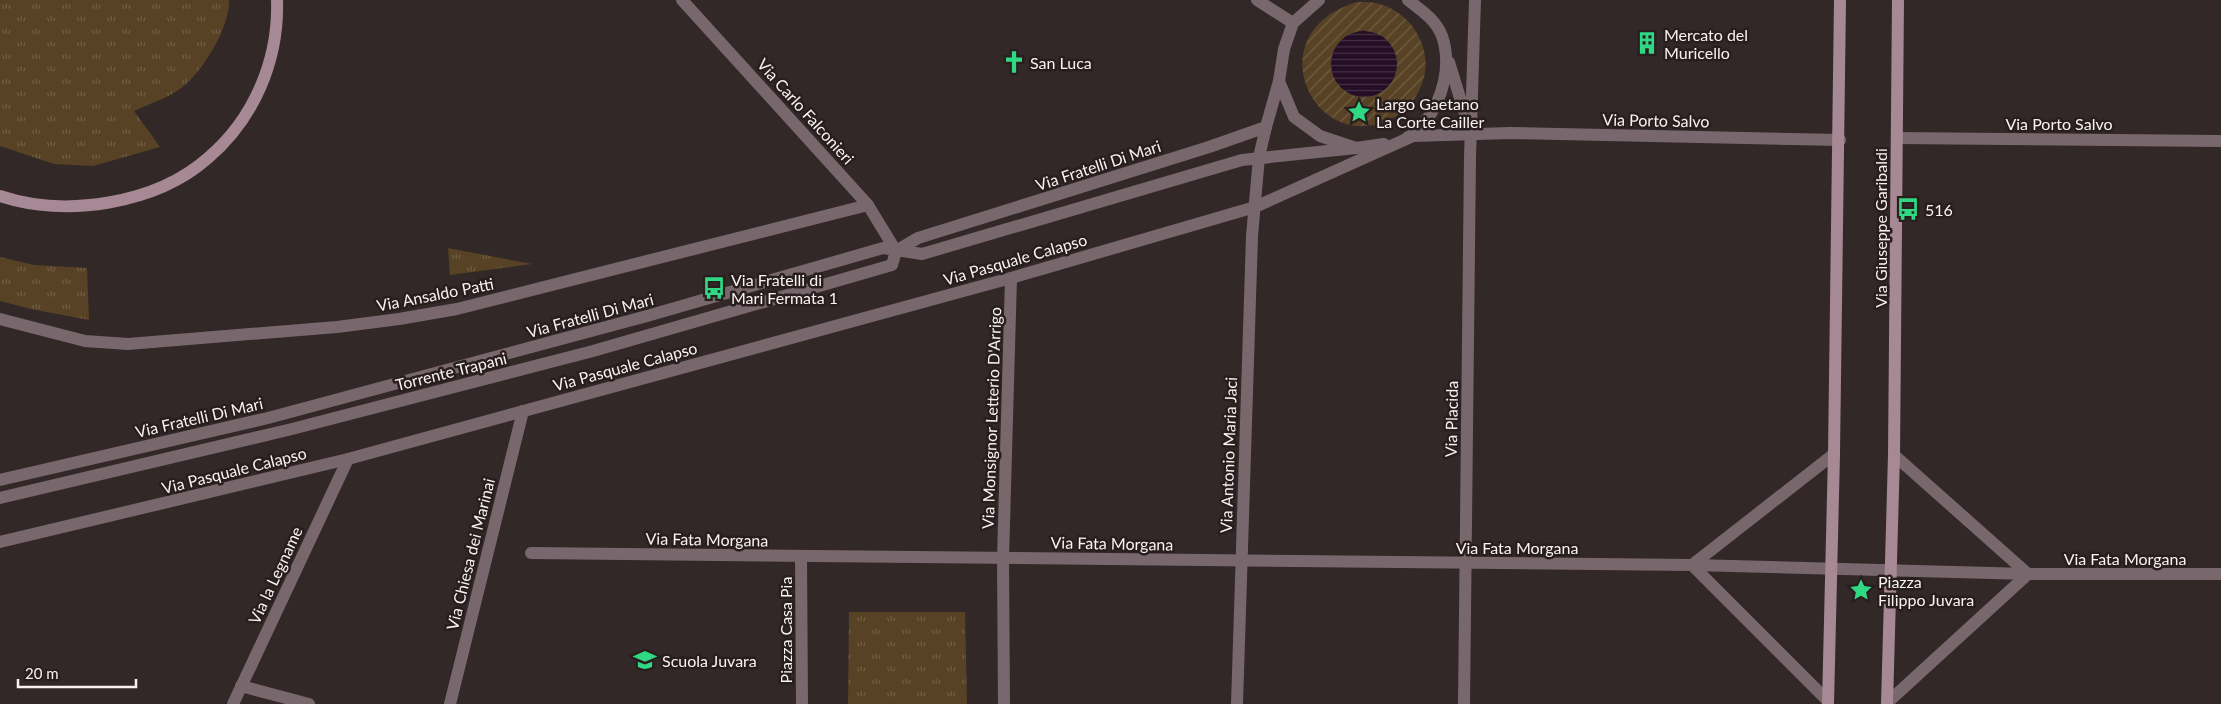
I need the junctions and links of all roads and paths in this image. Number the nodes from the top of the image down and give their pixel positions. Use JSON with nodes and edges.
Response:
{"nodes":[{"id":1,"x":277,"y":0,"type":"edge"},
{"id":2,"x":682,"y":0,"type":"edge"},
{"id":3,"x":1257,"y":0,"type":"edge"},
{"id":4,"x":1319,"y":0,"type":"edge"},
{"id":5,"x":1408,"y":0,"type":"edge"},
{"id":6,"x":1475,"y":0,"type":"edge"},
{"id":7,"x":1840,"y":0,"type":"edge"},
{"id":8,"x":1898,"y":0,"type":"edge"},
{"id":9,"x":1293,"y":23,"type":"junction"},
{"id":10,"x":1445,"y":52,"type":"junction"},
{"id":11,"x":1279,"y":81,"type":"junction"},
{"id":12,"x":1266,"y":127,"type":"junction"},
{"id":13,"x":1471,"y":134,"type":"junction"},
{"id":14,"x":1413,"y":136,"type":"junction"},
{"id":15,"x":1897,"y":138,"type":"junction"},
{"id":16,"x":1840,"y":140,"type":"junction"},
{"id":17,"x":2221,"y":141,"type":"edge"},
{"id":18,"x":1356,"y":148,"type":"junction"},
{"id":19,"x":1259,"y":157,"type":"junction"},
{"id":20,"x":0,"y":196,"type":"edge"},
{"id":21,"x":868,"y":204,"type":"junction"},
{"id":22,"x":1255,"y":207,"type":"junction"},
{"id":23,"x":896,"y":251,"type":"junction"},
{"id":24,"x":1011,"y":278,"type":"junction"},
{"id":25,"x":0,"y":319,"type":"edge"},
{"id":26,"x":522,"y":411,"type":"junction"},
{"id":27,"x":1834,"y":454,"type":"junction"},
{"id":28,"x":1894,"y":455,"type":"junction"},
{"id":29,"x":348,"y":459,"type":"junction"},
{"id":30,"x":0,"y":480,"type":"edge"},
{"id":31,"x":0,"y":498,"type":"edge"},
{"id":32,"x":0,"y":542,"type":"edge"},
{"id":33,"x":531,"y":553,"type":"dead end"},
{"id":34,"x":801,"y":556,"type":"junction"},
{"id":35,"x":1003,"y":559,"type":"junction"},
{"id":36,"x":1240,"y":561,"type":"junction"},
{"id":37,"x":1466,"y":563,"type":"junction"},
{"id":38,"x":1692,"y":564,"type":"junction"},
{"id":39,"x":1831,"y":568,"type":"junction"},
{"id":40,"x":1891,"y":570,"type":"junction"},
{"id":41,"x":2028,"y":574,"type":"junction"},
{"id":42,"x":2221,"y":574,"type":"edge"},
{"id":43,"x":241,"y":686,"type":"junction"},
{"id":44,"x":1828,"y":702,"type":"edge"},
{"id":45,"x":1887,"y":703,"type":"edge"},
{"id":46,"x":233,"y":704,"type":"edge"},
{"id":47,"x":309,"y":704,"type":"edge"},
{"id":48,"x":450,"y":704,"type":"edge"},
{"id":49,"x":802,"y":704,"type":"edge"},
{"id":50,"x":1004,"y":704,"type":"edge"},
{"id":51,"x":1237,"y":704,"type":"edge"},
{"id":52,"x":1464,"y":704,"type":"edge"}],
"edges":[{"from":1,"to":20,"type":"main road"},
{"from":2,"to":21,"type":"street","name":"Via Carlo Falconieri"},
{"from":3,"to":9,"type":"street"},
{"from":4,"to":9,"type":"street"},
{"from":5,"to":10,"type":"street"},
{"from":6,"to":13,"type":"street","name":"Via Placida"},
{"from":7,"to":16,"type":"main road"},
{"from":8,"to":15,"type":"main road","name":"Via Giuseppe Garibaldi"},
{"from":9,"to":11,"type":"street"},
{"from":10,"to":13,"type":"street"},
{"from":10,"to":14,"type":"street"},
{"from":11,"to":12,"type":"street"},
{"from":11,"to":18,"type":"street"},
{"from":12,"to":19,"type":"street","name":"Via Antonio Maria Jaci"},
{"from":12,"to":23,"type":"street","name":"Via Fratelli Di Mari"},
{"from":13,"to":14,"type":"street","name":"Via Porto Salvo"},
{"from":13,"to":16,"type":"street","name":"Via Porto Salvo"},
{"from":13,"to":37,"type":"street","name":"Via Placida"},
{"from":14,"to":18,"type":"street","name":"Via Fratelli Di Mari"},
{"from":14,"to":22,"type":"street","name":"Via Pasquale Calapso"},
{"from":15,"to":17,"type":"street","name":"Via Porto Salvo"},
{"from":15,"to":28,"type":"main road","name":"Via Giuseppe Garibaldi"},
{"from":16,"to":27,"type":"main road"},
{"from":18,"to":19,"type":"street","name":"Via Fratelli Di Mari"},
{"from":19,"to":22,"type":"street","name":"Via Antonio Maria Jaci"},
{"from":19,"to":23,"type":"street","name":"Via Fratelli Di Mari"},
{"from":21,"to":23,"type":"street","name":"Via Carlo Falconieri"},
{"from":21,"to":25,"type":"street","name":"Via Ansaldo Patti"},
{"from":22,"to":24,"type":"street","name":"Via Pasquale Calapso"},
{"from":22,"to":36,"type":"street","name":"Via Antonio Maria Jaci"},
{"from":23,"to":30,"type":"street","name":"Via Fratelli Di Mari"},
{"from":23,"to":31,"type":"street","name":"Torrente Trapani"},
{"from":24,"to":26,"type":"street","name":"Via Pasquale Calapso"},
{"from":24,"to":35,"type":"street","name":"Via Monsignor Letterio D'Arrigo"},
{"from":26,"to":29,"type":"street","name":"Via Pasquale Calapso"},
{"from":26,"to":48,"type":"street","name":"Via Chiesa dei Marinai"},
{"from":27,"to":38,"type":"street"},
{"from":27,"to":39,"type":"main road"},
{"from":28,"to":40,"type":"main road","name":"Via Giuseppe Garibaldi"},
{"from":28,"to":41,"type":"street"},
{"from":29,"to":32,"type":"street","name":"Via Pasquale Calapso"},
{"from":29,"to":43,"type":"street","name":"Via la Legname"},
{"from":33,"to":34,"type":"street","name":"Via Fata Morgana"},
{"from":34,"to":35,"type":"street","name":"Via Fata Morgana"},
{"from":34,"to":49,"type":"street","name":"Piazza Casa Pia"},
{"from":35,"to":36,"type":"street","name":"Via Fata Morgana"},
{"from":35,"to":50,"type":"street"},
{"from":36,"to":37,"type":"street","name":"Via Fata Morgana"},
{"from":36,"to":51,"type":"street","name":"Via Antonio Maria Jaci"},
{"from":37,"to":38,"type":"street","name":"Via Fata Morgana"},
{"from":37,"to":52,"type":"street","name":"Via Placida"},
{"from":38,"to":39,"type":"street","name":"Via Fata Morgana"},
{"from":38,"to":44,"type":"street"},
{"from":39,"to":40,"type":"street","name":"Via Fata Morgana"},
{"from":39,"to":44,"type":"main road"},
{"from":40,"to":41,"type":"street","name":"Via Fata Morgana"},
{"from":40,"to":45,"type":"main road","name":"Via Giuseppe Garibaldi"},
{"from":41,"to":42,"type":"street","name":"Via Fata Morgana"},
{"from":41,"to":45,"type":"street"},
{"from":43,"to":46,"type":"street","name":"Via la Legname"},
{"from":43,"to":47,"type":"street"}]}
